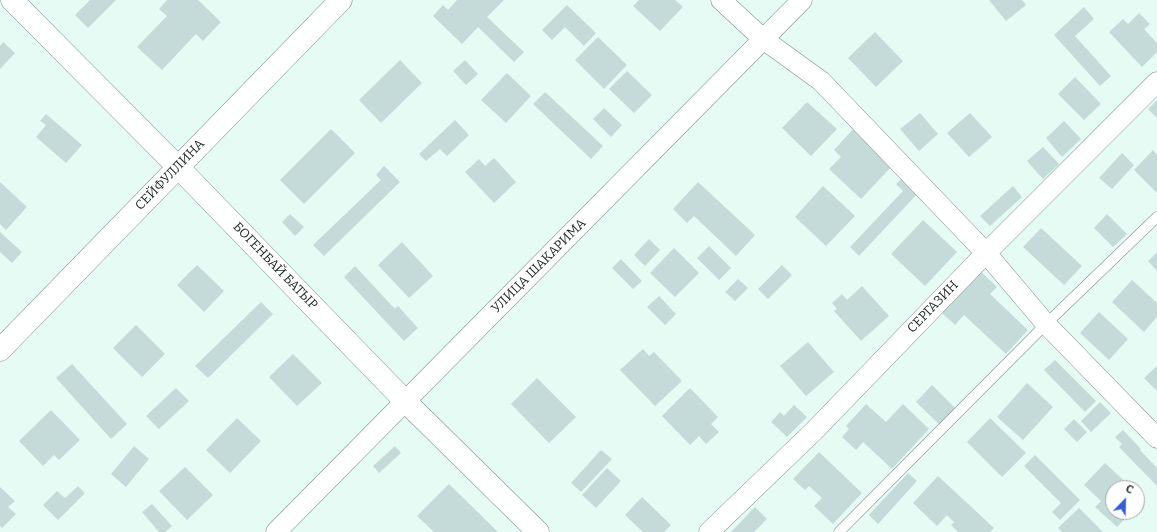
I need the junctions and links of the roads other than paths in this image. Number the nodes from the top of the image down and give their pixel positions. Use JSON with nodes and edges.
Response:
{"nodes":[{"id":1,"x":12,"y":0,"type":"edge"},
{"id":2,"x":341,"y":0,"type":"edge"},
{"id":3,"x":721,"y":0,"type":"edge"},
{"id":4,"x":802,"y":0,"type":"edge"},
{"id":5,"x":762,"y":39,"type":"junction"},
{"id":6,"x":1157,"y":82,"type":"edge"},
{"id":7,"x":178,"y":167,"type":"junction"},
{"id":8,"x":1157,"y":217,"type":"edge"},
{"id":9,"x":986,"y":253,"type":"junction"},
{"id":10,"x":1046,"y":324,"type":"junction"},
{"id":11,"x":0,"y":350,"type":"edge"},
{"id":12,"x":405,"y":401,"type":"junction"},
{"id":13,"x":1157,"y":438,"type":"edge"},
{"id":14,"x":276,"y":532,"type":"edge"},
{"id":15,"x":538,"y":532,"type":"edge"},
{"id":16,"x":710,"y":532,"type":"edge"},
{"id":17,"x":839,"y":532,"type":"edge"}],
"edges":[{"from":1,"to":7,"type":"street","name":"БОГЕНБАЙ БАТЫР"},
{"from":2,"to":7,"type":"street","name":"СЕЙФУЛЛИНА"},
{"from":3,"to":5,"type":"street"},
{"from":4,"to":5,"type":"street","name":"УЛИЦА ШАКАРИМА"},
{"from":5,"to":9,"type":"street"},
{"from":5,"to":12,"type":"street","name":"УЛИЦА ШАКАРИМА"},
{"from":6,"to":9,"type":"street","name":"СЕРГАЗИН"},
{"from":7,"to":11,"type":"street","name":"СЕЙФУЛЛИНА"},
{"from":7,"to":12,"type":"street","name":"БОГЕНБАЙ БАТЫР"},
{"from":8,"to":10,"type":"lane"},
{"from":9,"to":10,"type":"street"},
{"from":9,"to":16,"type":"street","name":"СЕРГАЗИН"},
{"from":10,"to":13,"type":"street"},
{"from":10,"to":17,"type":"lane"},
{"from":12,"to":14,"type":"street","name":"УЛИЦА ШАКАРИМА"},
{"from":12,"to":15,"type":"street","name":"БОГЕНБАЙ БАТЫР"}]}
